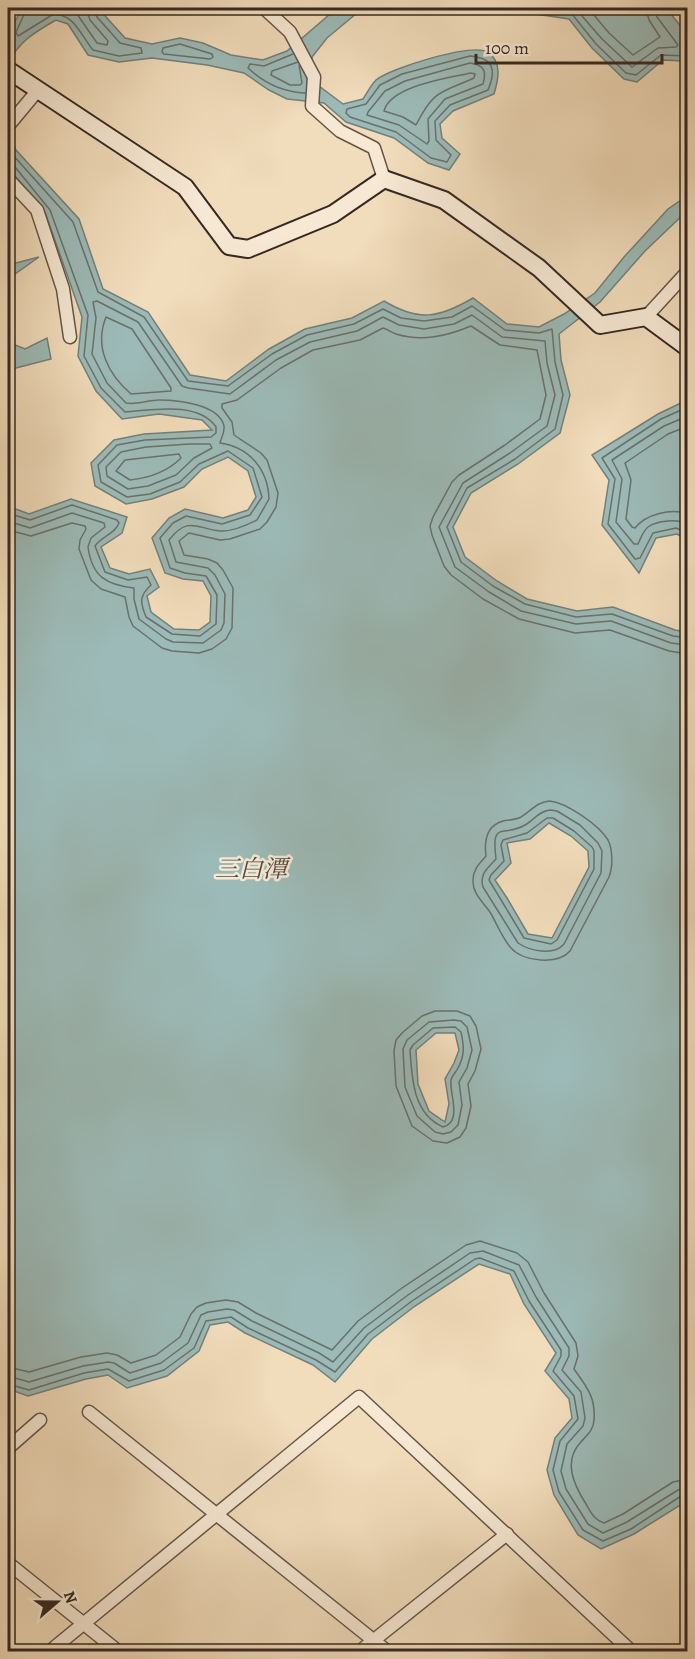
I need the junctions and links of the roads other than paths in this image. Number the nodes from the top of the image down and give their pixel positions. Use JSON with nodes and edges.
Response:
{"nodes":[{"id":1,"x":264,"y":8,"type":"edge"},
{"id":2,"x":8,"y":70,"type":"edge"},
{"id":3,"x":38,"y":90,"type":"junction"},
{"id":4,"x":8,"y":126,"type":"edge"},
{"id":5,"x":8,"y":179,"type":"edge"},
{"id":6,"x":384,"y":179,"type":"junction"},
{"id":7,"x":687,"y":271,"type":"edge"},
{"id":8,"x":646,"y":317,"type":"junction"},
{"id":9,"x":70,"y":336,"type":"dead end"},
{"id":10,"x":687,"y":348,"type":"edge"},
{"id":11,"x":89,"y":1412,"type":"dead end"},
{"id":12,"x":40,"y":1420,"type":"dead end"},
{"id":13,"x":8,"y":1448,"type":"edge"},
{"id":14,"x":216,"y":1514,"type":"junction"},
{"id":15,"x":507,"y":1534,"type":"junction"},
{"id":16,"x":8,"y":1563,"type":"edge"},
{"id":17,"x":83,"y":1623,"type":"junction"},
{"id":18,"x":374,"y":1640,"type":"junction"},
{"id":19,"x":629,"y":1650,"type":"edge"},
{"id":20,"x":49,"y":1652,"type":"edge"},
{"id":21,"x":119,"y":1652,"type":"edge"},
{"id":22,"x":359,"y":1652,"type":"edge"},
{"id":23,"x":388,"y":1652,"type":"edge"}],
"edges":[{"from":1,"to":6,"type":"street"},
{"from":2,"to":3,"type":"street"},
{"from":3,"to":4,"type":"street"},
{"from":3,"to":6,"type":"street"},
{"from":5,"to":9,"type":"street"},
{"from":6,"to":8,"type":"street"},
{"from":7,"to":8,"type":"street"},
{"from":8,"to":10,"type":"street"},
{"from":11,"to":14,"type":"street"},
{"from":12,"to":13,"type":"street"},
{"from":14,"to":15,"type":"street"},
{"from":14,"to":17,"type":"street"},
{"from":14,"to":18,"type":"street"},
{"from":15,"to":18,"type":"street"},
{"from":15,"to":19,"type":"street"},
{"from":16,"to":17,"type":"street"},
{"from":17,"to":20,"type":"street"},
{"from":17,"to":21,"type":"street"},
{"from":18,"to":22,"type":"street"},
{"from":18,"to":23,"type":"street"}]}
